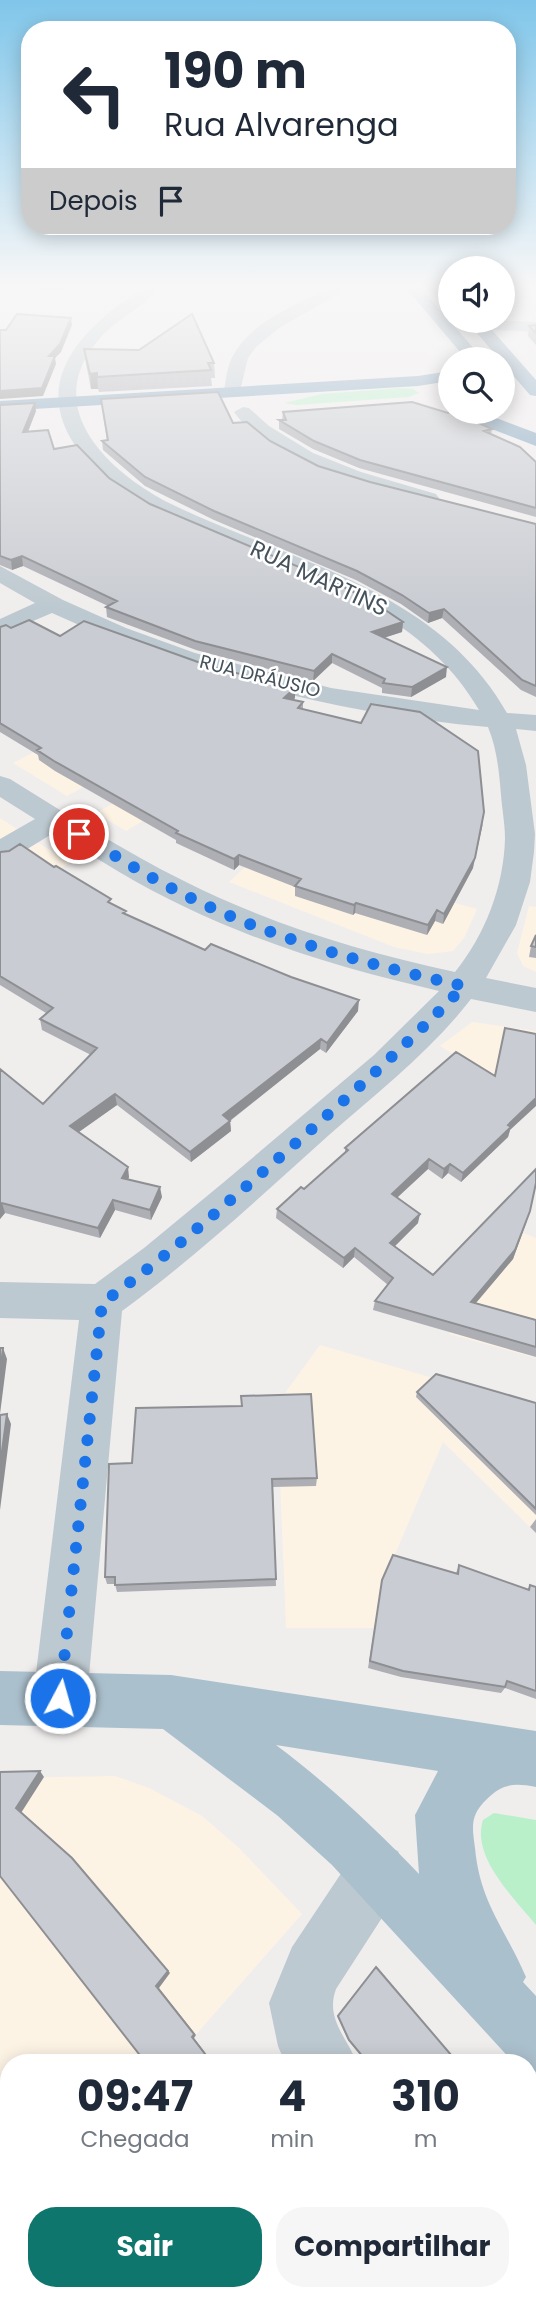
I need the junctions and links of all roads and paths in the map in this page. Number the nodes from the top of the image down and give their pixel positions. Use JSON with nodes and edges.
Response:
{"nodes":[{"id":1,"x":66,"y":395,"type":"edge"},
{"id":2,"x":167,"y":395,"type":"edge"},
{"id":3,"x":283,"y":395,"type":"edge"},
{"id":4,"x":530,"y":395,"type":"edge"},
{"id":5,"x":66,"y":402,"type":"junction"},
{"id":6,"x":0,"y":406,"type":"edge"},
{"id":7,"x":271,"y":410,"type":"dead end"},
{"id":8,"x":243,"y":412,"type":"junction"},
{"id":9,"x":200,"y":413,"type":"edge"},
{"id":10,"x":220,"y":414,"type":"edge"},
{"id":11,"x":97,"y":423,"type":"dead end"},
{"id":12,"x":495,"y":424,"type":"edge"},
{"id":13,"x":66,"y":425,"type":"junction"},
{"id":14,"x":536,"y":432,"type":"edge"},
{"id":15,"x":536,"y":440,"type":"edge"},
{"id":16,"x":447,"y":503,"type":"edge"},
{"id":17,"x":0,"y":573,"type":"edge"},
{"id":18,"x":52,"y":604,"type":"junction"},
{"id":19,"x":0,"y":628,"type":"edge"},
{"id":20,"x":497,"y":721,"type":"junction"},
{"id":21,"x":536,"y":723,"type":"edge"},
{"id":22,"x":0,"y":785,"type":"edge"},
{"id":23,"x":56,"y":819,"type":"junction"},
{"id":24,"x":0,"y":852,"type":"edge"},
{"id":25,"x":464,"y":986,"type":"junction"},
{"id":26,"x":536,"y":1000,"type":"edge"},
{"id":27,"x":0,"y":1300,"type":"edge"},
{"id":28,"x":102,"y":1303,"type":"junction"},
{"id":29,"x":0,"y":1698,"type":"edge"},
{"id":30,"x":60,"y":1698,"type":"junction"},
{"id":31,"x":171,"y":1702,"type":"junction"},
{"id":32,"x":524,"y":1758,"type":"edge"},
{"id":33,"x":377,"y":1872,"type":"junction"},
{"id":34,"x":529,"y":2033,"type":"edge"},
{"id":35,"x":317,"y":2054,"type":"edge"}],
"edges":[{"from":1,"to":5,"type":"street","name":"RUA MARTINS"},
{"from":2,"to":5,"type":"highway"},
{"from":3,"to":9,"type":"highway"},
{"from":4,"to":14,"type":"highway"},
{"from":5,"to":6,"type":"highway"},
{"from":5,"to":13,"type":"street","name":"RUA MARTINS"},
{"from":7,"to":8,"type":"highway"},
{"from":8,"to":10,"type":"highway"},
{"from":8,"to":16,"type":"street"},
{"from":11,"to":13,"type":"highway"},
{"from":12,"to":15,"type":"highway"},
{"from":13,"to":20,"type":"street","name":"RUA MARTINS"},
{"from":17,"to":18,"type":"street","name":"RUA DRÁUSIO"},
{"from":18,"to":19,"type":"street"},
{"from":18,"to":20,"type":"street","name":"RUA DRÁUSIO"},
{"from":20,"to":21,"type":"street","name":"RUA DRÁUSIO"},
{"from":20,"to":25,"type":"street","name":"RUA MARTINS"},
{"from":22,"to":23,"type":"street"},
{"from":23,"to":24,"type":"street"},
{"from":23,"to":25,"type":"street"},
{"from":25,"to":26,"type":"street"},
{"from":25,"to":28,"type":"street","name":"RUA MARTINS"},
{"from":27,"to":28,"type":"street"},
{"from":28,"to":30,"type":"street"},
{"from":29,"to":30,"type":"main road"},
{"from":30,"to":31,"type":"main road"},
{"from":31,"to":32,"type":"main road"},
{"from":31,"to":33,"type":"main road"},
{"from":32,"to":34,"type":"main road"},
{"from":33,"to":34,"type":"main road"},
{"from":33,"to":35,"type":"street"}]}
